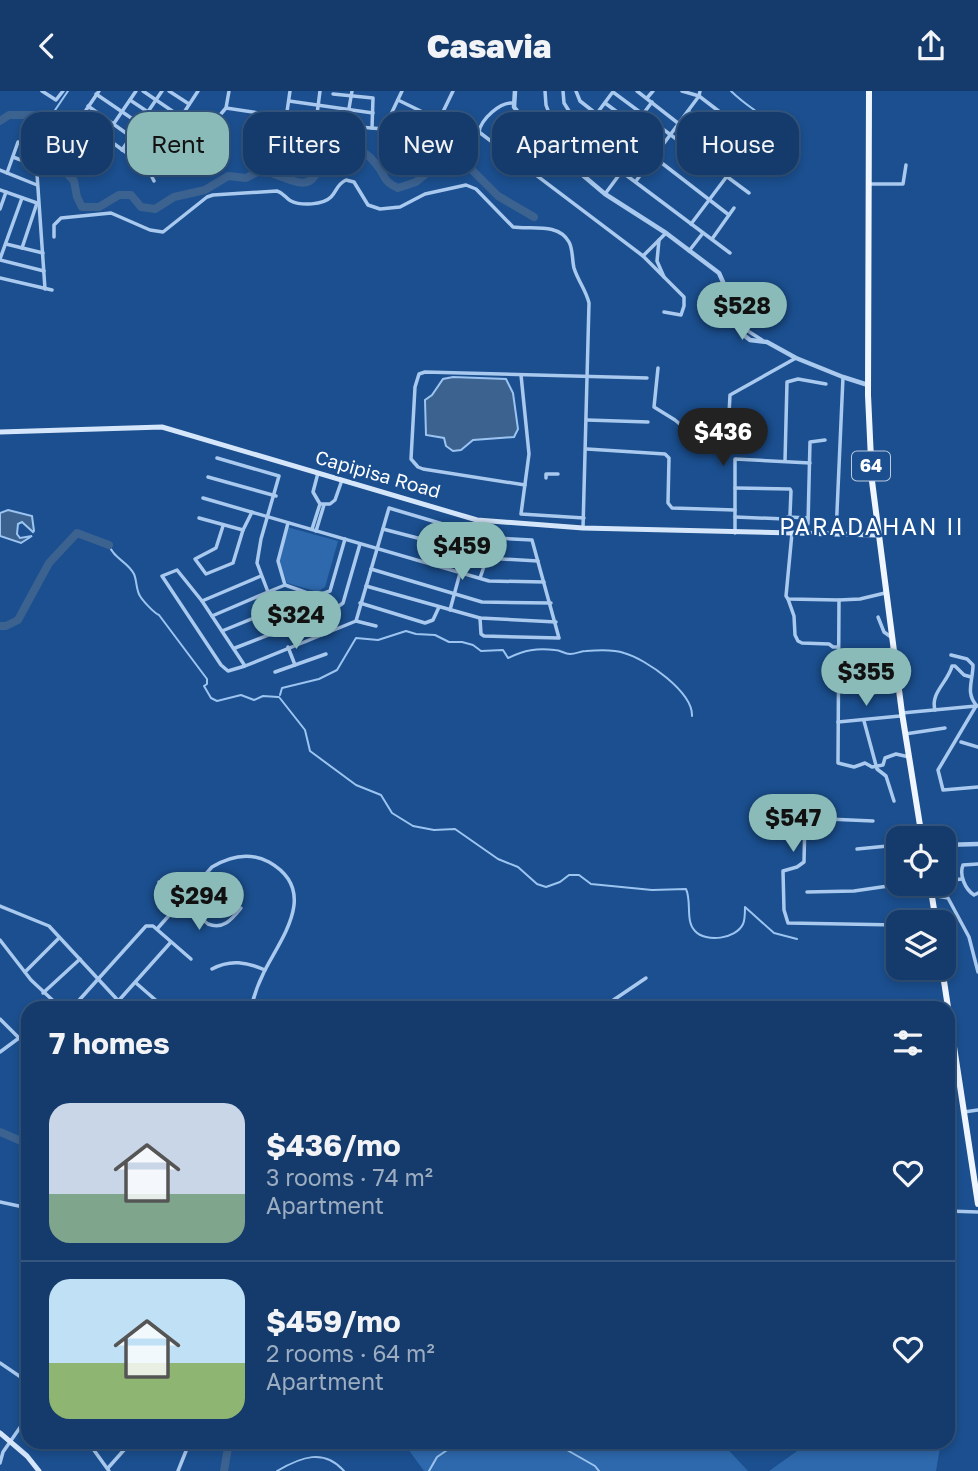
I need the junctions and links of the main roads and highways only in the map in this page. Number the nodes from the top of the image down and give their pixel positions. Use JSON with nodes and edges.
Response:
{"nodes":[{"id":1,"x":869,"y":91,"type":"edge"},
{"id":2,"x":0,"y":432,"type":"edge"},
{"id":3,"x":877,"y":535,"type":"junction"},
{"id":4,"x":920,"y":826,"type":"edge"},
{"id":5,"x":944,"y":980,"type":"edge"},
{"id":6,"x":947,"y":1001,"type":"edge"},
{"id":7,"x":955,"y":1048,"type":"edge"},
{"id":8,"x":976,"y":1177,"type":"edge"},
{"id":9,"x":978,"y":1204,"type":"edge"},
{"id":10,"x":0,"y":1433,"type":"edge"},
{"id":11,"x":39,"y":1471,"type":"edge"}],
"edges":[{"from":1,"to":3,"type":"main road","number":"64"},
{"from":2,"to":3,"type":"main road","name":"Capipisa Road"},
{"from":3,"to":4,"type":"main road","number":"64"},
{"from":5,"to":6,"type":"main road"},
{"from":7,"to":8,"type":"main road"},
{"from":8,"to":9,"type":"main road"},
{"from":10,"to":11,"type":"main road"}]}
